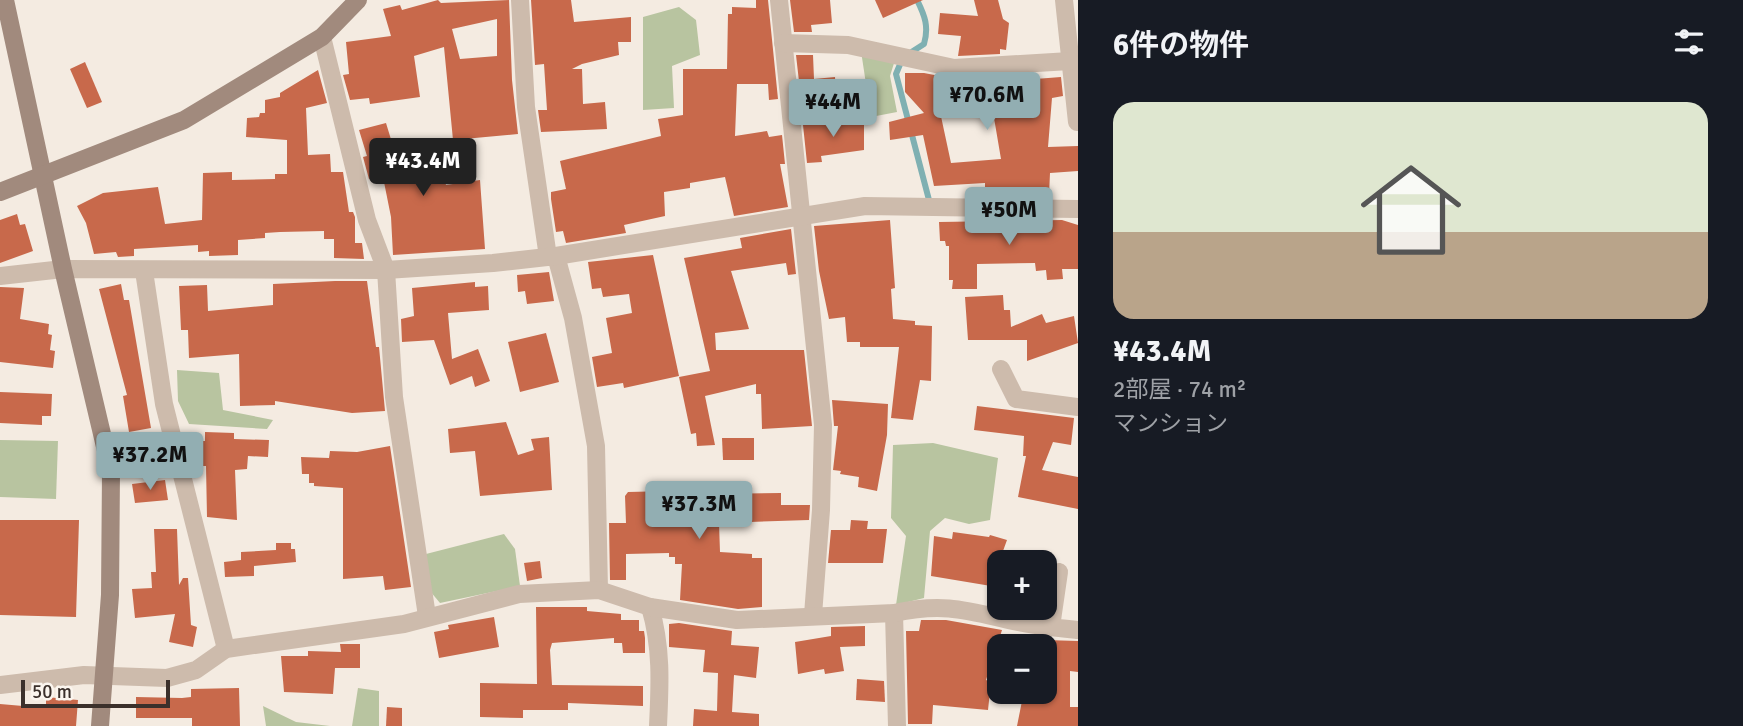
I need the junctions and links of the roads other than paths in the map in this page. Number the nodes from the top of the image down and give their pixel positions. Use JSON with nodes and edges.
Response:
{"nodes":[{"id":1,"x":5,"y":0,"type":"edge"},
{"id":2,"x":358,"y":0,"type":"edge"},
{"id":3,"x":520,"y":0,"type":"edge"},
{"id":4,"x":779,"y":0,"type":"edge"},
{"id":5,"x":1064,"y":0,"type":"edge"},
{"id":6,"x":322,"y":37,"type":"junction"},
{"id":7,"x":783,"y":44,"type":"junction"},
{"id":8,"x":1070,"y":61,"type":"junction"},
{"id":9,"x":1072,"y":123,"type":"edge"},
{"id":10,"x":45,"y":175,"type":"junction"},
{"id":11,"x":0,"y":192,"type":"edge"},
{"id":12,"x":1078,"y":209,"type":"edge"},
{"id":13,"x":800,"y":218,"type":"junction"},
{"id":14,"x":552,"y":256,"type":"junction"},
{"id":15,"x":63,"y":269,"type":"junction"},
{"id":16,"x":386,"y":270,"type":"junction"},
{"id":17,"x":144,"y":271,"type":"junction"},
{"id":18,"x":0,"y":276,"type":"edge"},
{"id":19,"x":1001,"y":369,"type":"dead end"},
{"id":20,"x":1078,"y":407,"type":"edge"},
{"id":21,"x":1059,"y":572,"type":"dead end"},
{"id":22,"x":599,"y":590,"type":"junction"},
{"id":23,"x":650,"y":607,"type":"junction"},
{"id":24,"x":894,"y":613,"type":"junction"},
{"id":25,"x":813,"y":615,"type":"junction"},
{"id":26,"x":427,"y":616,"type":"junction"},
{"id":27,"x":1051,"y":627,"type":"junction"},
{"id":28,"x":1078,"y":630,"type":"edge"},
{"id":29,"x":226,"y":649,"type":"junction"},
{"id":30,"x":104,"y":674,"type":"junction"},
{"id":31,"x":0,"y":685,"type":"edge"},
{"id":32,"x":100,"y":726,"type":"edge"},
{"id":33,"x":658,"y":726,"type":"edge"},
{"id":34,"x":897,"y":726,"type":"edge"}],
"edges":[{"from":1,"to":10,"type":"street"},
{"from":2,"to":6,"type":"street"},
{"from":3,"to":14,"type":"street"},
{"from":4,"to":7,"type":"street"},
{"from":5,"to":8,"type":"street"},
{"from":6,"to":10,"type":"street"},
{"from":6,"to":16,"type":"street"},
{"from":7,"to":8,"type":"street"},
{"from":7,"to":13,"type":"street"},
{"from":8,"to":9,"type":"street"},
{"from":10,"to":11,"type":"street"},
{"from":10,"to":15,"type":"street"},
{"from":12,"to":13,"type":"street"},
{"from":13,"to":14,"type":"street"},
{"from":13,"to":25,"type":"street"},
{"from":14,"to":16,"type":"street"},
{"from":14,"to":22,"type":"street"},
{"from":15,"to":17,"type":"street"},
{"from":15,"to":18,"type":"street"},
{"from":15,"to":30,"type":"street"},
{"from":16,"to":17,"type":"street"},
{"from":16,"to":26,"type":"street"},
{"from":17,"to":29,"type":"street"},
{"from":19,"to":20,"type":"street"},
{"from":21,"to":27,"type":"street"},
{"from":22,"to":23,"type":"street"},
{"from":22,"to":26,"type":"street"},
{"from":23,"to":25,"type":"street"},
{"from":23,"to":33,"type":"street"},
{"from":24,"to":25,"type":"street"},
{"from":24,"to":27,"type":"street"},
{"from":24,"to":34,"type":"street"},
{"from":26,"to":29,"type":"street"},
{"from":27,"to":28,"type":"street"},
{"from":29,"to":30,"type":"street"},
{"from":30,"to":31,"type":"street"},
{"from":30,"to":32,"type":"street"}]}
